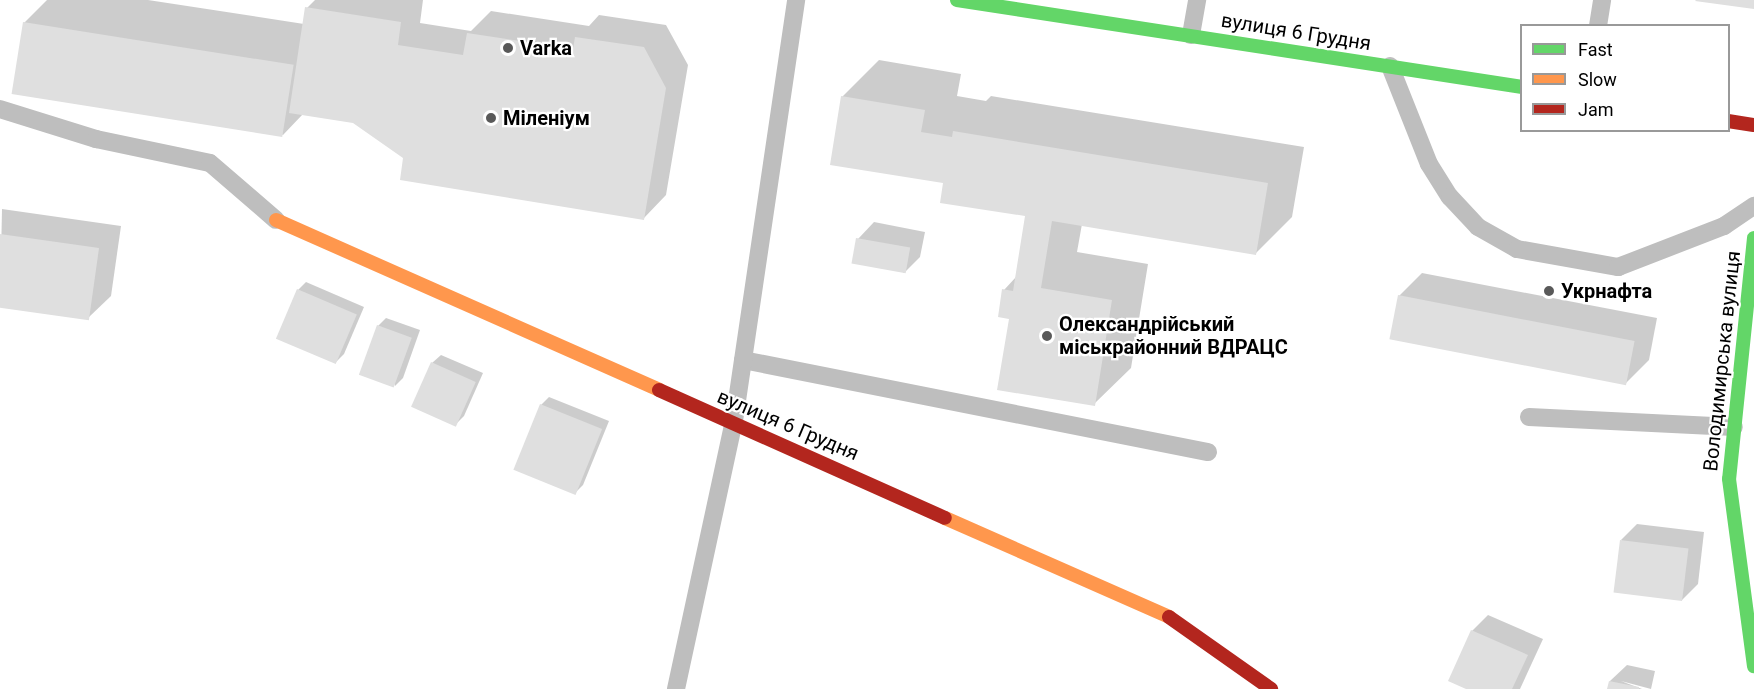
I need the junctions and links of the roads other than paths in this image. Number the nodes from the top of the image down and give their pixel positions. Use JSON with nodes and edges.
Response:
{"nodes":[{"id":1,"x":796,"y":0,"type":"edge"},
{"id":2,"x":957,"y":0,"type":"edge"},
{"id":3,"x":1197,"y":0,"type":"edge"},
{"id":4,"x":1602,"y":0,"type":"edge"},
{"id":5,"x":1598,"y":24,"type":"edge"},
{"id":6,"x":1191,"y":35,"type":"junction"},
{"id":7,"x":1390,"y":66,"type":"junction"},
{"id":8,"x":1520,"y":87,"type":"edge"},
{"id":9,"x":0,"y":109,"type":"edge"},
{"id":10,"x":1730,"y":120,"type":"edge"},
{"id":11,"x":1754,"y":125,"type":"edge"},
{"id":12,"x":1754,"y":206,"type":"edge"},
{"id":13,"x":276,"y":220,"type":"joint"},
{"id":14,"x":1754,"y":238,"type":"edge"},
{"id":15,"x":743,"y":360,"type":"junction"},
{"id":16,"x":1747,"y":367,"type":"edge"},
{"id":17,"x":1529,"y":417,"type":"dead end"},
{"id":18,"x":734,"y":421,"type":"junction"},
{"id":19,"x":1734,"y":427,"type":"junction"},
{"id":20,"x":1208,"y":452,"type":"dead end"},
{"id":21,"x":1754,"y":666,"type":"edge"},
{"id":22,"x":676,"y":689,"type":"edge"},
{"id":23,"x":1271,"y":689,"type":"edge"}],
"edges":[{"from":1,"to":15,"type":"lane"},
{"from":2,"to":6,"type":"street","name":"вулиця 6 Грудня"},
{"from":3,"to":6,"type":"lane"},
{"from":4,"to":5,"type":"lane"},
{"from":6,"to":7,"type":"street","name":"вулиця 6 Грудня"},
{"from":7,"to":8,"type":"street","name":"вулиця 6 Грудня"},
{"from":7,"to":12,"type":"lane"},
{"from":9,"to":13,"type":"lane"},
{"from":10,"to":11,"type":"street"},
{"from":13,"to":18,"type":"street","name":"вулиця 6 Грудня"},
{"from":14,"to":16,"type":"street","name":"Володимирська вулиця"},
{"from":15,"to":18,"type":"lane"},
{"from":15,"to":20,"type":"lane"},
{"from":16,"to":19,"type":"street","name":"Володимирська вулиця"},
{"from":17,"to":19,"type":"lane"},
{"from":18,"to":22,"type":"lane"},
{"from":18,"to":23,"type":"street","name":"вулиця 6 Грудня"},
{"from":19,"to":21,"type":"street","name":"Володимирська вулиця"}]}
